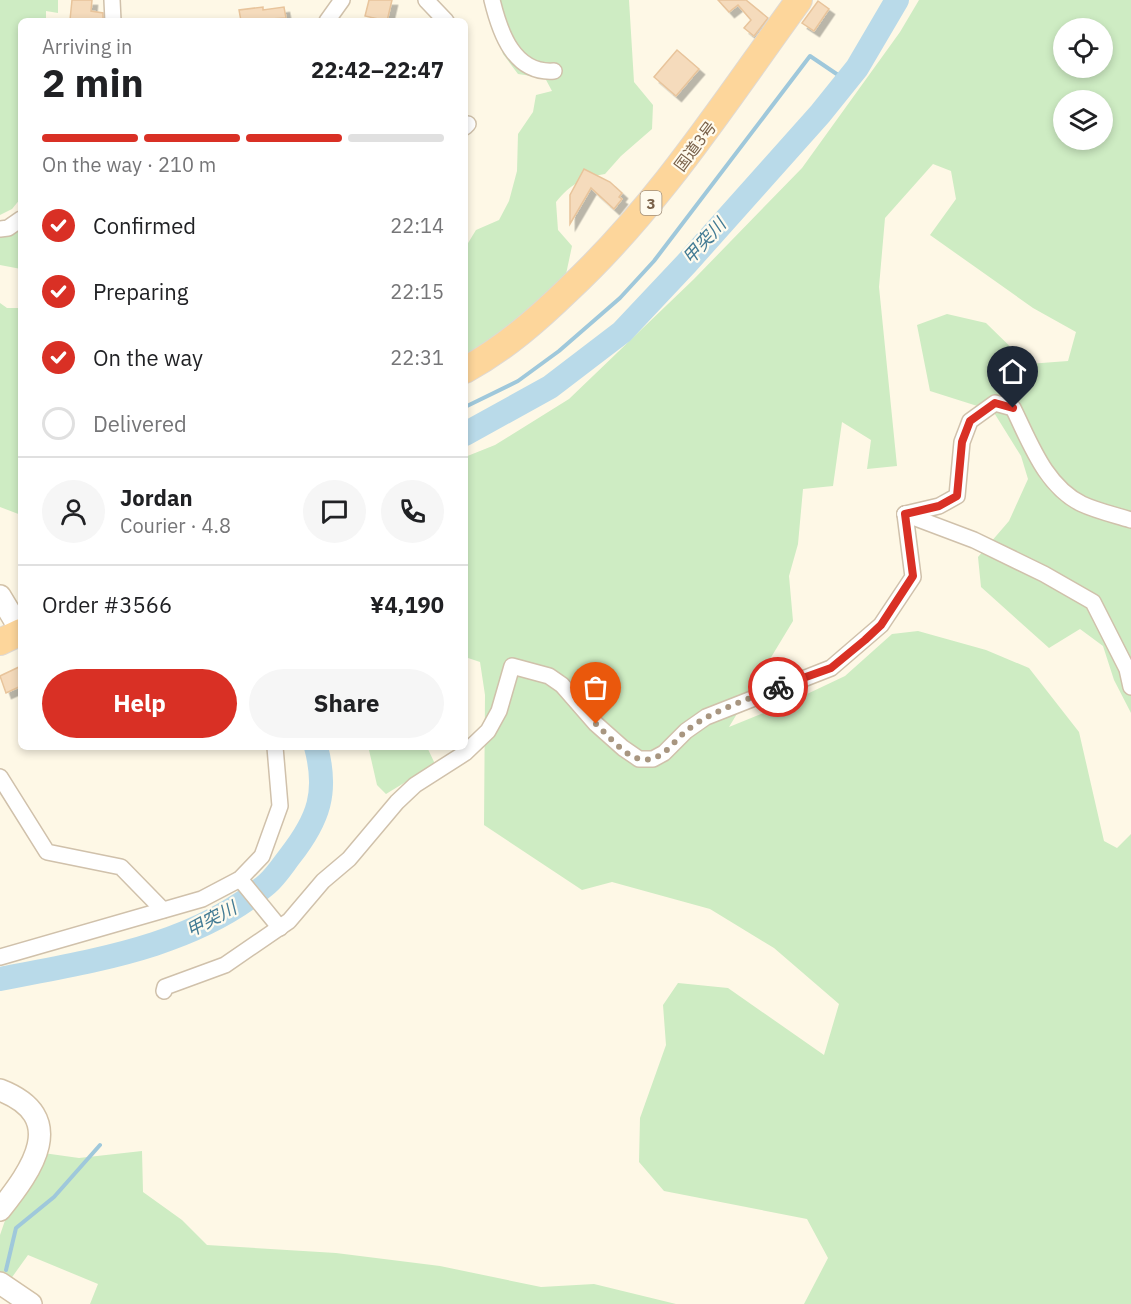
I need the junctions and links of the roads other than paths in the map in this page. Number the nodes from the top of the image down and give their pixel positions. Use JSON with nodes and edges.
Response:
{"nodes":[{"id":1,"x":112,"y":0,"type":"edge"},
{"id":2,"x":342,"y":0,"type":"edge"},
{"id":3,"x":426,"y":0,"type":"edge"},
{"id":4,"x":492,"y":0,"type":"edge"},
{"id":5,"x":799,"y":0,"type":"edge"},
{"id":6,"x":112,"y":18,"type":"edge"},
{"id":7,"x":329,"y":18,"type":"edge"},
{"id":8,"x":443,"y":18,"type":"edge"},
{"id":9,"x":554,"y":71,"type":"dead end"},
{"id":10,"x":18,"y":221,"type":"edge"},
{"id":11,"x":0,"y":229,"type":"edge"},
{"id":12,"x":468,"y":368,"type":"edge"},
{"id":13,"x":905,"y":514,"type":"junction"},
{"id":14,"x":1131,"y":520,"type":"edge"},
{"id":15,"x":0,"y":596,"type":"edge"},
{"id":16,"x":18,"y":627,"type":"edge"},
{"id":17,"x":18,"y":633,"type":"edge"},
{"id":18,"x":0,"y":642,"type":"edge"},
{"id":19,"x":1131,"y":687,"type":"edge"},
{"id":20,"x":275,"y":750,"type":"edge"},
{"id":21,"x":0,"y":777,"type":"edge"},
{"id":22,"x":240,"y":879,"type":"junction"},
{"id":23,"x":163,"y":910,"type":"junction"},
{"id":24,"x":280,"y":928,"type":"junction"},
{"id":25,"x":0,"y":957,"type":"edge"},
{"id":26,"x":164,"y":991,"type":"dead end"},
{"id":27,"x":0,"y":1090,"type":"edge"},
{"id":28,"x":0,"y":1210,"type":"edge"},
{"id":29,"x":0,"y":1283,"type":"edge"},
{"id":30,"x":31,"y":1304,"type":"edge"}],
"edges":[{"from":1,"to":6,"type":"street"},
{"from":2,"to":7,"type":"street"},
{"from":3,"to":8,"type":"street"},
{"from":4,"to":9,"type":"street"},
{"from":5,"to":12,"type":"highway","name":"国道3号","number":"3"},
{"from":10,"to":11,"type":"street"},
{"from":13,"to":14,"type":"street"},
{"from":13,"to":19,"type":"street"},
{"from":13,"to":24,"type":"street"},
{"from":15,"to":16,"type":"main road"},
{"from":17,"to":18,"type":"highway"},
{"from":20,"to":22,"type":"street"},
{"from":21,"to":23,"type":"street"},
{"from":22,"to":23,"type":"street"},
{"from":22,"to":24,"type":"street"},
{"from":23,"to":25,"type":"street"},
{"from":24,"to":26,"type":"street"},
{"from":27,"to":28,"type":"main road"},
{"from":29,"to":30,"type":"main road"}]}
